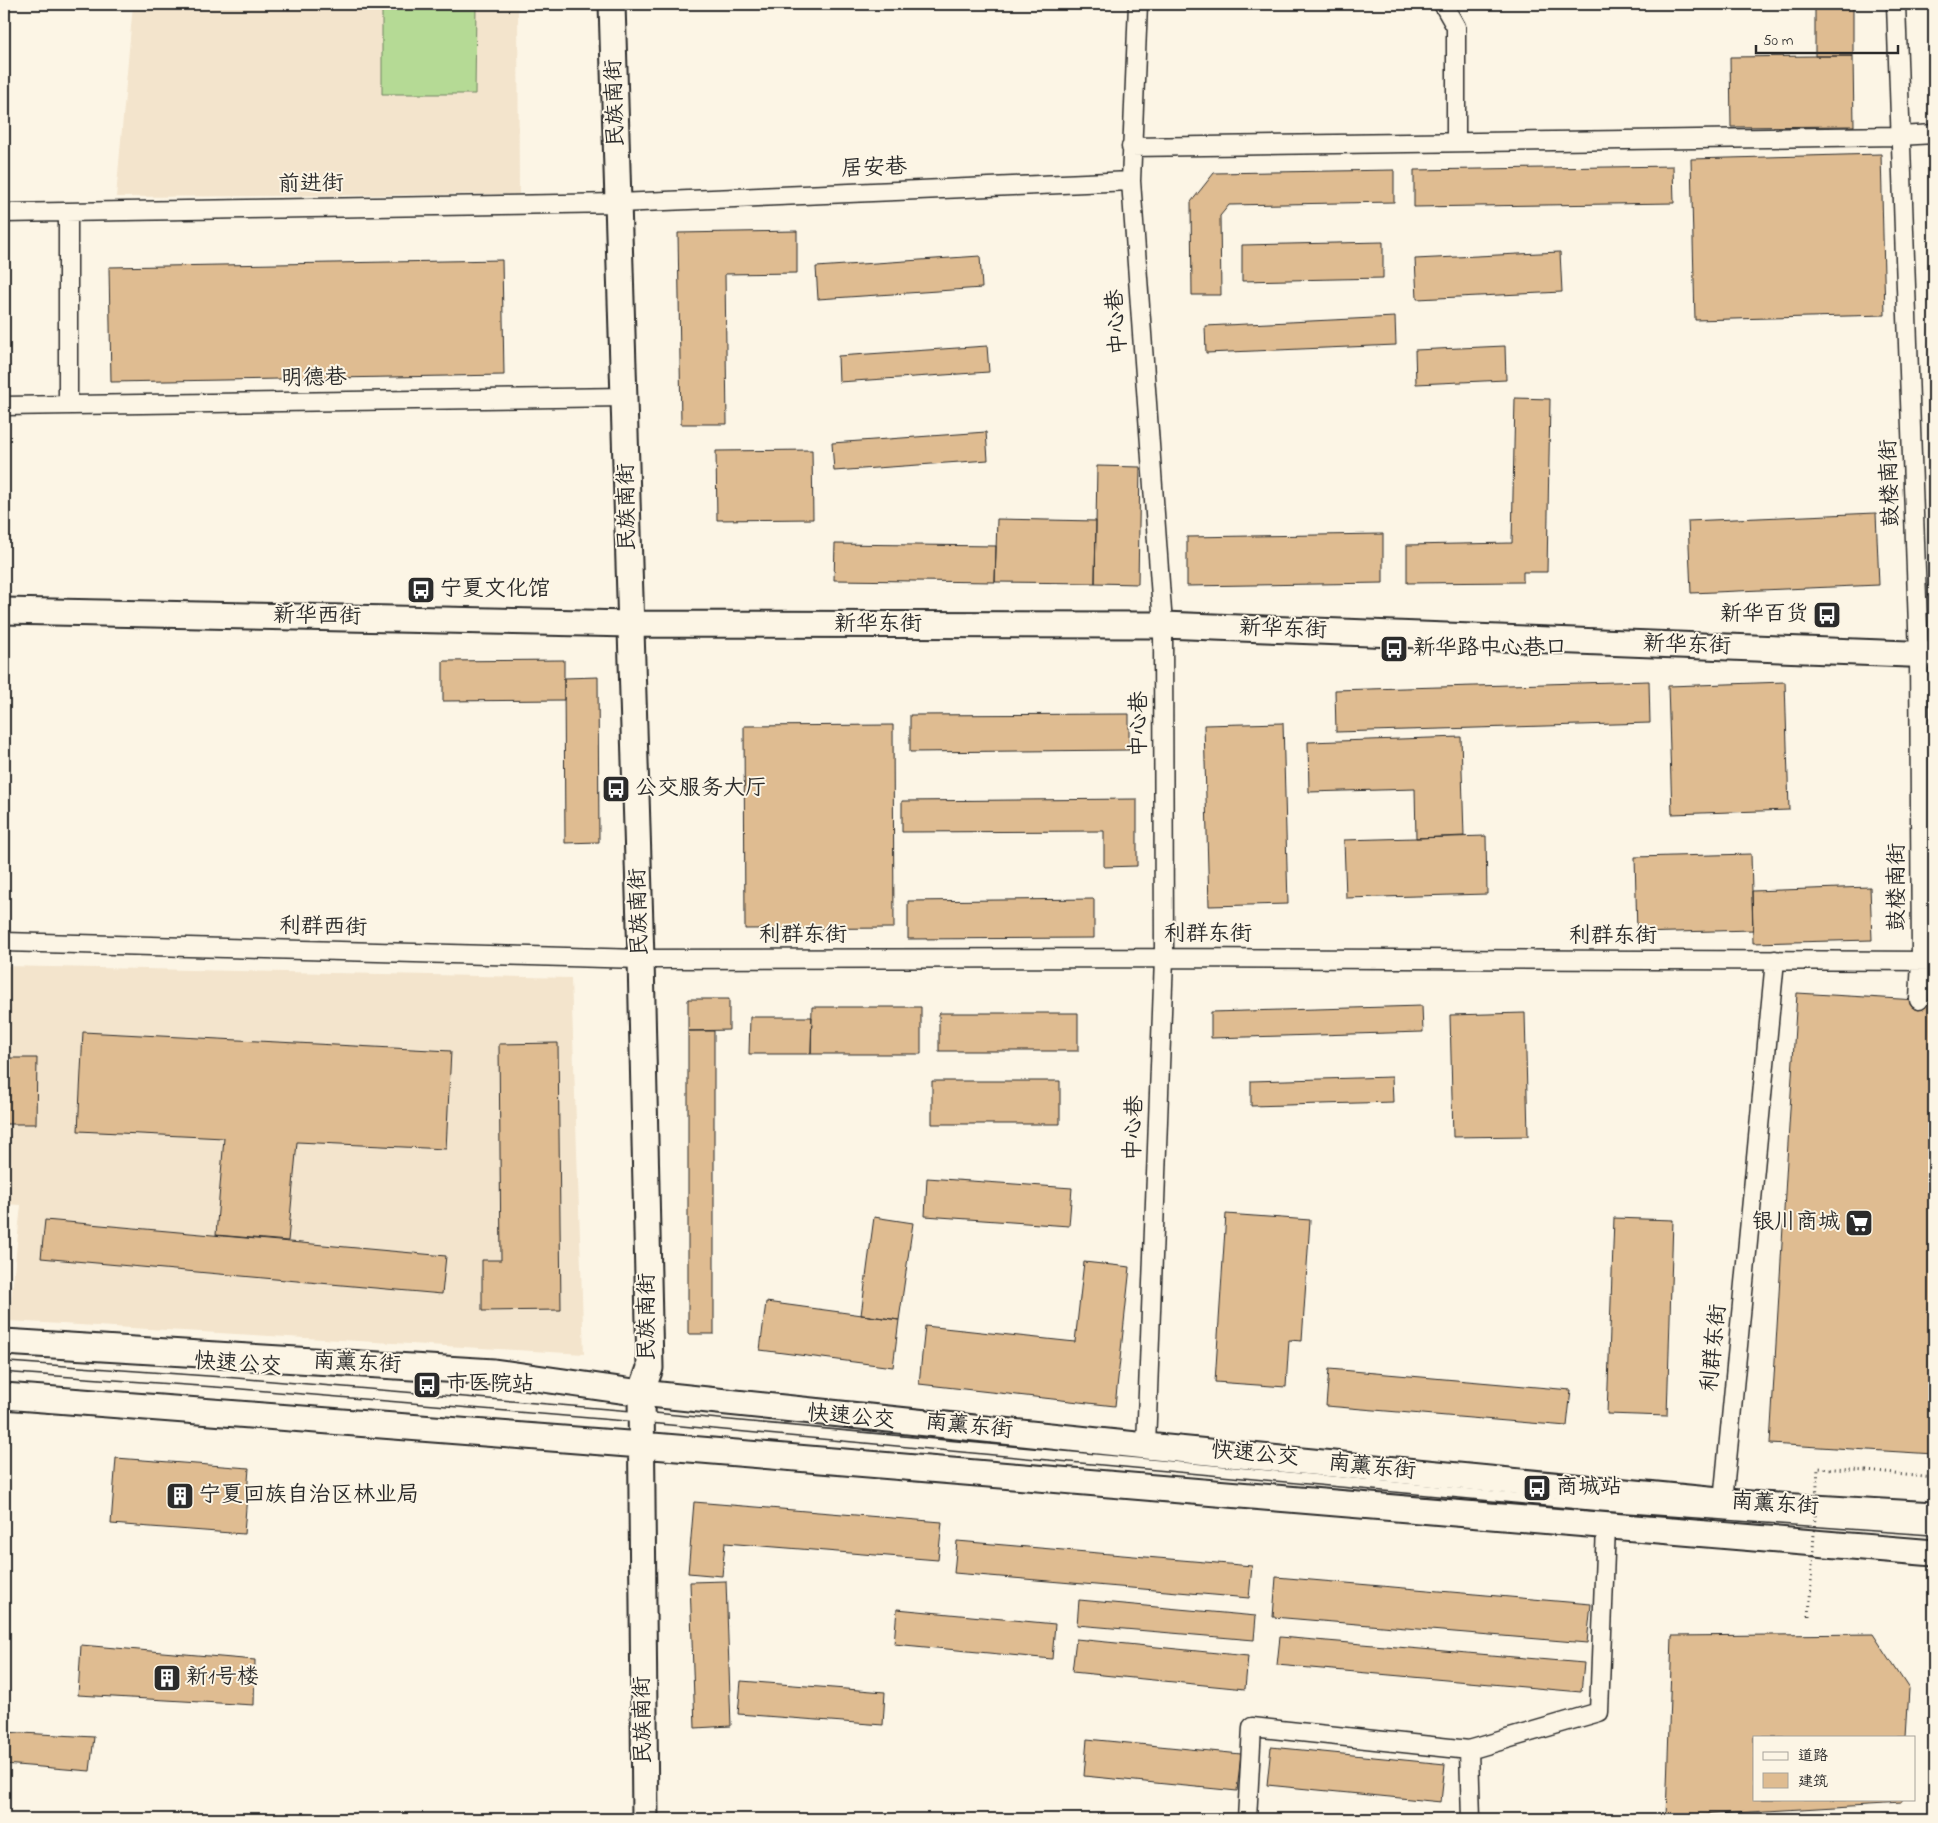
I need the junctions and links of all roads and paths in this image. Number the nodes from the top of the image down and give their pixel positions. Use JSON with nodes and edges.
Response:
{"nodes":[{"id":1,"x":612,"y":4,"type":"edge"},
{"id":2,"x":1138,"y":4,"type":"edge"},
{"id":3,"x":1443,"y":4,"type":"edge"},
{"id":4,"x":1896,"y":4,"type":"edge"},
{"id":5,"x":1934,"y":134,"type":"edge"},
{"id":6,"x":1900,"y":136,"type":"junction"},
{"id":7,"x":1456,"y":142,"type":"junction"},
{"id":8,"x":1131,"y":147,"type":"junction"},
{"id":9,"x":1131,"y":181,"type":"junction"},
{"id":10,"x":619,"y":203,"type":"junction"},
{"id":11,"x":68,"y":212,"type":"junction"},
{"id":12,"x":4,"y":213,"type":"edge"},
{"id":13,"x":625,"y":397,"type":"junction"},
{"id":14,"x":68,"y":405,"type":"junction"},
{"id":15,"x":4,"y":406,"type":"edge"},
{"id":16,"x":4,"y":610,"type":"edge"},
{"id":17,"x":630,"y":624,"type":"junction"},
{"id":18,"x":1163,"y":625,"type":"junction"},
{"id":19,"x":1927,"y":655,"type":"edge"},
{"id":20,"x":4,"y":942,"type":"edge"},
{"id":21,"x":1164,"y":958,"type":"junction"},
{"id":22,"x":641,"y":959,"type":"junction"},
{"id":23,"x":1775,"y":960,"type":"junction"},
{"id":24,"x":1928,"y":960,"type":"edge"},
{"id":25,"x":1919,"y":1000,"type":"dead end"},
{"id":26,"x":4,"y":1342,"type":"edge"},
{"id":27,"x":4,"y":1367,"type":"edge"},
{"id":28,"x":4,"y":1396,"type":"edge"},
{"id":29,"x":641,"y":1405,"type":"junction"},
{"id":30,"x":641,"y":1445,"type":"junction"},
{"id":31,"x":1146,"y":1446,"type":"junction"},
{"id":32,"x":1934,"y":1478,"type":"edge"},
{"id":33,"x":1723,"y":1502,"type":"junction"},
{"id":34,"x":1934,"y":1515,"type":"edge"},
{"id":35,"x":1606,"y":1526,"type":"junction"},
{"id":36,"x":1934,"y":1530,"type":"edge"},
{"id":37,"x":1934,"y":1552,"type":"edge"},
{"id":38,"x":1809,"y":1616,"type":"dead end"},
{"id":39,"x":1469,"y":1750,"type":"junction"},
{"id":40,"x":645,"y":1819,"type":"edge"},
{"id":41,"x":1247,"y":1819,"type":"edge"},
{"id":42,"x":1471,"y":1819,"type":"edge"}],
"edges":[{"from":1,"to":10,"type":"main road","name":"民族南街"},
{"from":2,"to":8,"type":"street","name":"中心巷"},
{"from":3,"to":7,"type":"street"},
{"from":4,"to":6,"type":"street","name":"鼓楼南街"},
{"from":5,"to":6,"type":"street"},
{"from":6,"to":7,"type":"street"},
{"from":6,"to":19,"type":"street","name":"鼓楼南街"},
{"from":7,"to":8,"type":"street"},
{"from":8,"to":9,"type":"street","name":"中心巷"},
{"from":9,"to":10,"type":"street","name":"居安巷"},
{"from":9,"to":18,"type":"street","name":"中心巷"},
{"from":10,"to":11,"type":"street","name":"前进街"},
{"from":10,"to":13,"type":"main road","name":"民族南街"},
{"from":11,"to":12,"type":"street","name":"前进街"},
{"from":11,"to":14,"type":"street"},
{"from":13,"to":14,"type":"street","name":"明德巷"},
{"from":13,"to":17,"type":"main road","name":"民族南街"},
{"from":14,"to":15,"type":"street","name":"明德巷"},
{"from":16,"to":17,"type":"main road","name":"新华西街"},
{"from":17,"to":18,"type":"main road","name":"新华东街"},
{"from":17,"to":22,"type":"main road","name":"民族南街"},
{"from":18,"to":19,"type":"main road","name":"新华东街"},
{"from":18,"to":21,"type":"street","name":"中心巷"},
{"from":19,"to":24,"type":"street","name":"鼓楼南街"},
{"from":20,"to":22,"type":"street","name":"利群西街"},
{"from":21,"to":22,"type":"street","name":"利群东街"},
{"from":21,"to":23,"type":"street","name":"利群东街"},
{"from":21,"to":31,"type":"street","name":"中心巷"},
{"from":22,"to":29,"type":"main road","name":"民族南街"},
{"from":23,"to":24,"type":"street","name":"利群东街"},
{"from":23,"to":33,"type":"street","name":"利群东街"},
{"from":24,"to":25,"type":"street","name":"鼓楼南街"},
{"from":26,"to":29,"type":"main road","name":"南薰东街"},
{"from":27,"to":29,"type":"lane","name":"快速公交"},
{"from":28,"to":30,"type":"main road","name":"南薰东街"},
{"from":29,"to":30,"type":"main road","name":"民族南街"},
{"from":29,"to":31,"type":"main road","name":"南薰东街"},
{"from":29,"to":36,"type":"lane","name":"快速公交"},
{"from":30,"to":35,"type":"main road","name":"南薰东街"},
{"from":30,"to":40,"type":"main road","name":"民族南街"},
{"from":31,"to":33,"type":"main road","name":"南薰东街"},
{"from":32,"to":38,"type":"path","bridge":true},
{"from":33,"to":34,"type":"main road","name":"南薰东街"},
{"from":35,"to":37,"type":"main road","name":"南薰东街"},
{"from":35,"to":39,"type":"street"},
{"from":39,"to":41,"type":"street"},
{"from":39,"to":42,"type":"street"}]}
